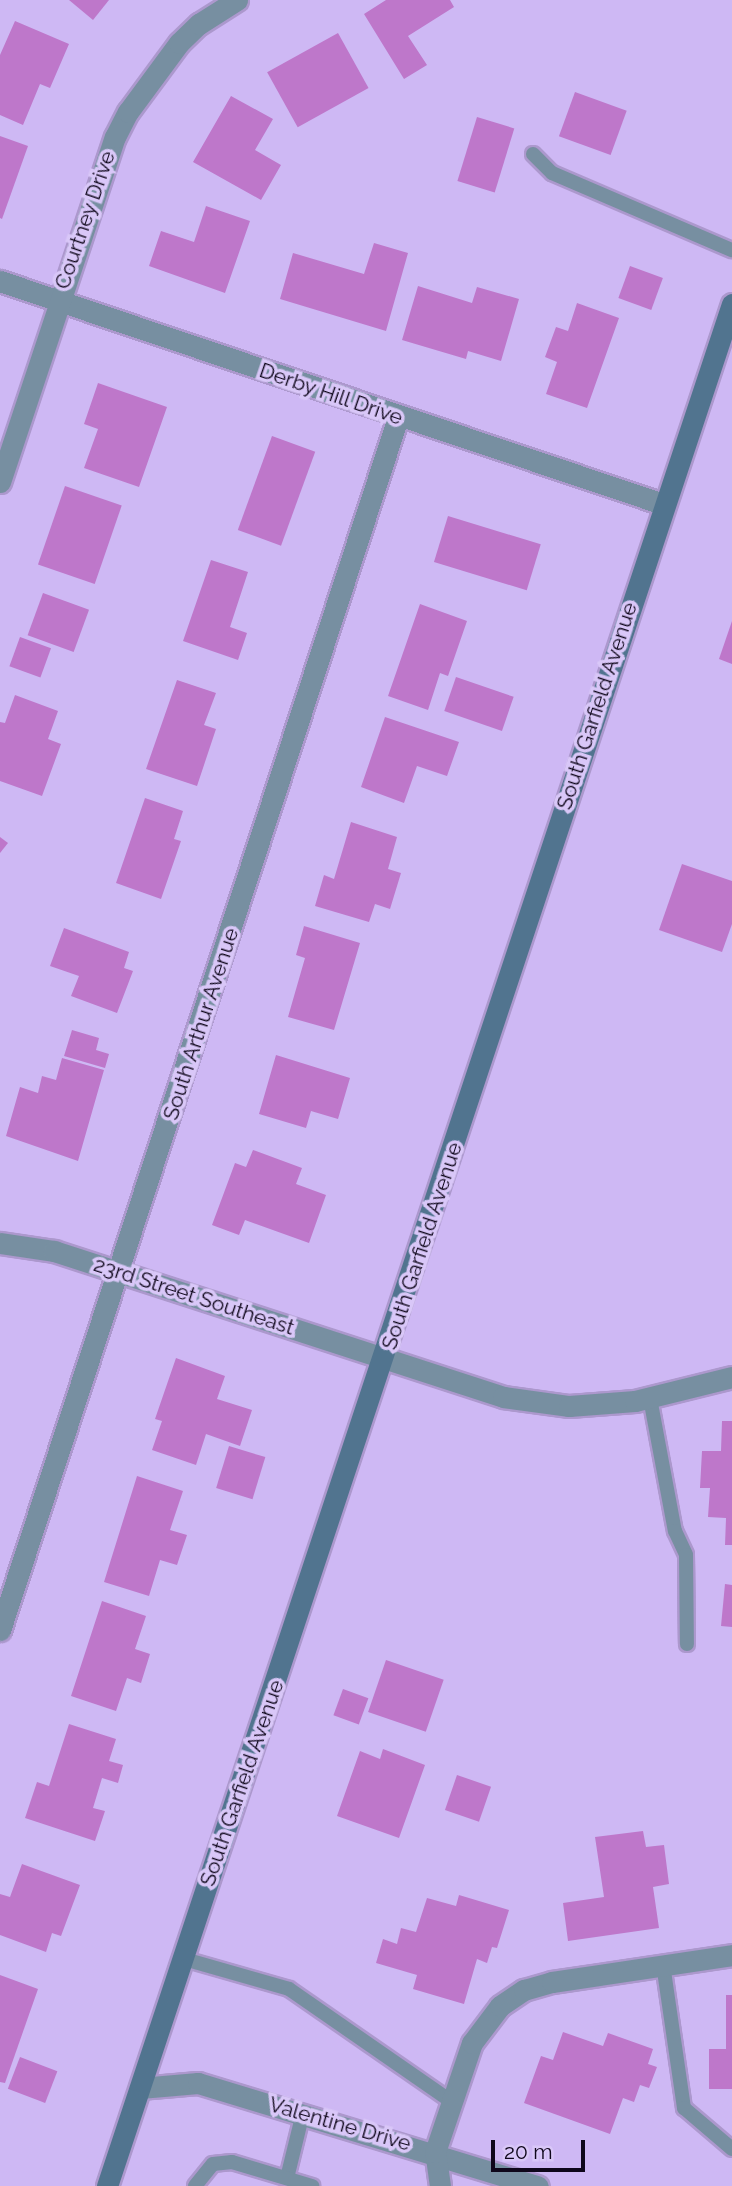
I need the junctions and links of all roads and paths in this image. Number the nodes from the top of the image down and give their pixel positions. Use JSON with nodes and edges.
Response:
{"nodes":[{"id":1,"x":237,"y":0,"type":"edge"},
{"id":2,"x":533,"y":154,"type":"dead end"},
{"id":3,"x":732,"y":250,"type":"edge"},
{"id":4,"x":0,"y":281,"type":"edge"},
{"id":5,"x":58,"y":300,"type":"junction"},
{"id":6,"x":732,"y":303,"type":"edge"},
{"id":7,"x":398,"y":417,"type":"junction"},
{"id":8,"x":0,"y":482,"type":"edge"},
{"id":9,"x":663,"y":504,"type":"junction"},
{"id":10,"x":0,"y":1243,"type":"edge"},
{"id":11,"x":121,"y":1272,"type":"junction"},
{"id":12,"x":385,"y":1359,"type":"junction"},
{"id":13,"x":732,"y":1377,"type":"edge"},
{"id":14,"x":650,"y":1398,"type":"junction"},
{"id":15,"x":0,"y":1630,"type":"edge"},
{"id":16,"x":687,"y":1644,"type":"dead end"},
{"id":17,"x":732,"y":1955,"type":"edge"},
{"id":18,"x":184,"y":1959,"type":"junction"},
{"id":19,"x":663,"y":1964,"type":"junction"},
{"id":20,"x":140,"y":2088,"type":"junction"},
{"id":21,"x":452,"y":2102,"type":"junction"},
{"id":22,"x":303,"y":2113,"type":"junction"},
{"id":23,"x":732,"y":2149,"type":"edge"},
{"id":24,"x":435,"y":2152,"type":"junction"},
{"id":25,"x":287,"y":2178,"type":"junction"},
{"id":26,"x":107,"y":2186,"type":"edge"},
{"id":27,"x":195,"y":2186,"type":"edge"},
{"id":28,"x":312,"y":2186,"type":"edge"},
{"id":29,"x":440,"y":2186,"type":"edge"},
{"id":30,"x":538,"y":2186,"type":"edge"}],
"edges":[{"from":1,"to":5,"type":"street","name":"Courtney Drive"},
{"from":2,"to":3,"type":"lane"},
{"from":4,"to":5,"type":"street","name":"Derby Hill Drive"},
{"from":5,"to":7,"type":"street","name":"Derby Hill Drive"},
{"from":5,"to":8,"type":"street","name":"Courtney Drive"},
{"from":6,"to":9,"type":"street","name":"South Garfield Avenue"},
{"from":7,"to":9,"type":"street","name":"Derby Hill Drive"},
{"from":7,"to":11,"type":"street","name":"South Arthur Avenue"},
{"from":9,"to":12,"type":"street","name":"South Garfield Avenue"},
{"from":10,"to":11,"type":"street","name":"23rd Street Southeast"},
{"from":11,"to":12,"type":"street","name":"23rd Street Southeast"},
{"from":11,"to":15,"type":"street","name":"South Arthur Avenue"},
{"from":12,"to":14,"type":"street","name":"23rd Street Southeast"},
{"from":12,"to":18,"type":"street","name":"South Garfield Avenue"},
{"from":13,"to":14,"type":"street","name":"23rd Street Southeast"},
{"from":14,"to":16,"type":"lane"},
{"from":17,"to":19,"type":"street"},
{"from":18,"to":20,"type":"street","name":"South Garfield Avenue"},
{"from":18,"to":21,"type":"lane"},
{"from":19,"to":21,"type":"street"},
{"from":19,"to":23,"type":"lane"},
{"from":20,"to":22,"type":"street","name":"Valentine Drive"},
{"from":20,"to":26,"type":"street","name":"South Garfield Avenue"},
{"from":21,"to":24,"type":"street"},
{"from":22,"to":24,"type":"street","name":"Valentine Drive"},
{"from":22,"to":25,"type":"lane"},
{"from":24,"to":29,"type":"street"},
{"from":24,"to":30,"type":"street","name":"Valentine Drive"},
{"from":25,"to":27,"type":"lane"},
{"from":25,"to":28,"type":"lane"}]}
